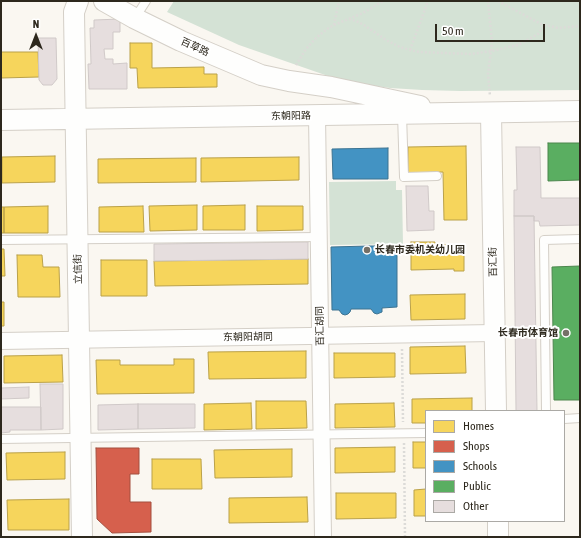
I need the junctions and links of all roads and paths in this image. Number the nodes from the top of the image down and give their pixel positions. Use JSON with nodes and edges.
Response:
{"nodes":[{"id":1,"x":78,"y":1,"type":"edge"},
{"id":2,"x":104,"y":1,"type":"edge"},
{"id":3,"x":146,"y":1,"type":"edge"},
{"id":4,"x":339,"y":1,"type":"edge"},
{"id":5,"x":382,"y":1,"type":"edge"},
{"id":6,"x":428,"y":1,"type":"edge"},
{"id":7,"x":488,"y":1,"type":"edge"},
{"id":8,"x":498,"y":1,"type":"edge"},
{"id":9,"x":134,"y":18,"type":"junction"},
{"id":10,"x":349,"y":19,"type":"junction"},
{"id":11,"x":334,"y":25,"type":"junction"},
{"id":12,"x":545,"y":25,"type":"junction"},
{"id":13,"x":580,"y":26,"type":"edge"},
{"id":14,"x":410,"y":50,"type":"junction"},
{"id":15,"x":492,"y":51,"type":"junction"},
{"id":16,"x":289,"y":81,"type":"junction"},
{"id":17,"x":580,"y":111,"type":"edge"},
{"id":18,"x":455,"y":113,"type":"junction"},
{"id":19,"x":491,"y":113,"type":"junction"},
{"id":20,"x":402,"y":114,"type":"junction"},
{"id":21,"x":317,"y":115,"type":"junction"},
{"id":22,"x":76,"y":119,"type":"junction"},
{"id":23,"x":1,"y":120,"type":"edge"},
{"id":24,"x":437,"y":176,"type":"dead end"},
{"id":25,"x":319,"y":237,"type":"junction"},
{"id":26,"x":78,"y":239,"type":"junction"},
{"id":27,"x":580,"y":239,"type":"edge"},
{"id":28,"x":1,"y":240,"type":"edge"},
{"id":29,"x":494,"y":333,"type":"junction"},
{"id":30,"x":320,"y":336,"type":"junction"},
{"id":31,"x":79,"y":340,"type":"junction"},
{"id":32,"x":1,"y":341,"type":"edge"},
{"id":33,"x":496,"y":410,"type":"edge"},
{"id":34,"x":546,"y":410,"type":"edge"},
{"id":35,"x":580,"y":418,"type":"edge"},
{"id":36,"x":565,"y":419,"type":"edge"},
{"id":37,"x":425,"y":433,"type":"edge"},
{"id":38,"x":322,"y":434,"type":"junction"},
{"id":39,"x":81,"y":438,"type":"junction"},
{"id":40,"x":1,"y":439,"type":"edge"},
{"id":41,"x":498,"y":522,"type":"edge"},
{"id":42,"x":82,"y":537,"type":"edge"},
{"id":43,"x":323,"y":537,"type":"edge"},
{"id":44,"x":498,"y":537,"type":"edge"}],
"edges":[{"from":1,"to":22,"type":"street","name":"立信街"},
{"from":2,"to":9,"type":"street","name":"百草路"},
{"from":3,"to":9,"type":"lane"},
{"from":4,"to":11,"type":"path"},
{"from":5,"to":10,"type":"path"},
{"from":6,"to":14,"type":"path"},
{"from":7,"to":15,"type":"path"},
{"from":8,"to":12,"type":"path"},
{"from":9,"to":16,"type":"street","name":"百草路"},
{"from":10,"to":11,"type":"path"},
{"from":10,"to":14,"type":"path"},
{"from":11,"to":16,"type":"path"},
{"from":12,"to":13,"type":"path"},
{"from":12,"to":15,"type":"path"},
{"from":14,"to":15,"type":"path"},
{"from":15,"to":19,"type":"path"},
{"from":16,"to":18,"type":"street"},
{"from":16,"to":21,"type":"street"},
{"from":17,"to":19,"type":"street","name":"东朝阳路"},
{"from":18,"to":19,"type":"street","name":"东朝阳路"},
{"from":18,"to":20,"type":"street","name":"东朝阳路"},
{"from":19,"to":29,"type":"street","name":"百汇街"},
{"from":20,"to":21,"type":"street","name":"东朝阳路"},
{"from":20,"to":24,"type":"lane"},
{"from":21,"to":22,"type":"street","name":"东朝阳路"},
{"from":21,"to":25,"type":"street","name":"百汇胡同"},
{"from":22,"to":23,"type":"street","name":"东朝阳路"},
{"from":22,"to":26,"type":"street","name":"立信街"},
{"from":25,"to":26,"type":"lane"},
{"from":25,"to":30,"type":"street","name":"百汇胡同"},
{"from":26,"to":28,"type":"lane"},
{"from":26,"to":31,"type":"street","name":"立信街"},
{"from":27,"to":34,"type":"lane"},
{"from":29,"to":30,"type":"street","name":"东朝阳胡同"},
{"from":29,"to":33,"type":"street","name":"百汇街"},
{"from":30,"to":31,"type":"street","name":"东朝阳胡同"},
{"from":30,"to":38,"type":"street","name":"百汇胡同"},
{"from":31,"to":32,"type":"street","name":"东朝阳胡同"},
{"from":31,"to":39,"type":"street","name":"立信街"},
{"from":35,"to":36,"type":"lane"},
{"from":37,"to":38,"type":"lane"},
{"from":38,"to":39,"type":"lane"},
{"from":38,"to":43,"type":"street","name":"百汇胡同"},
{"from":39,"to":40,"type":"lane"},
{"from":39,"to":42,"type":"street","name":"立信街"},
{"from":41,"to":44,"type":"street"}]}
